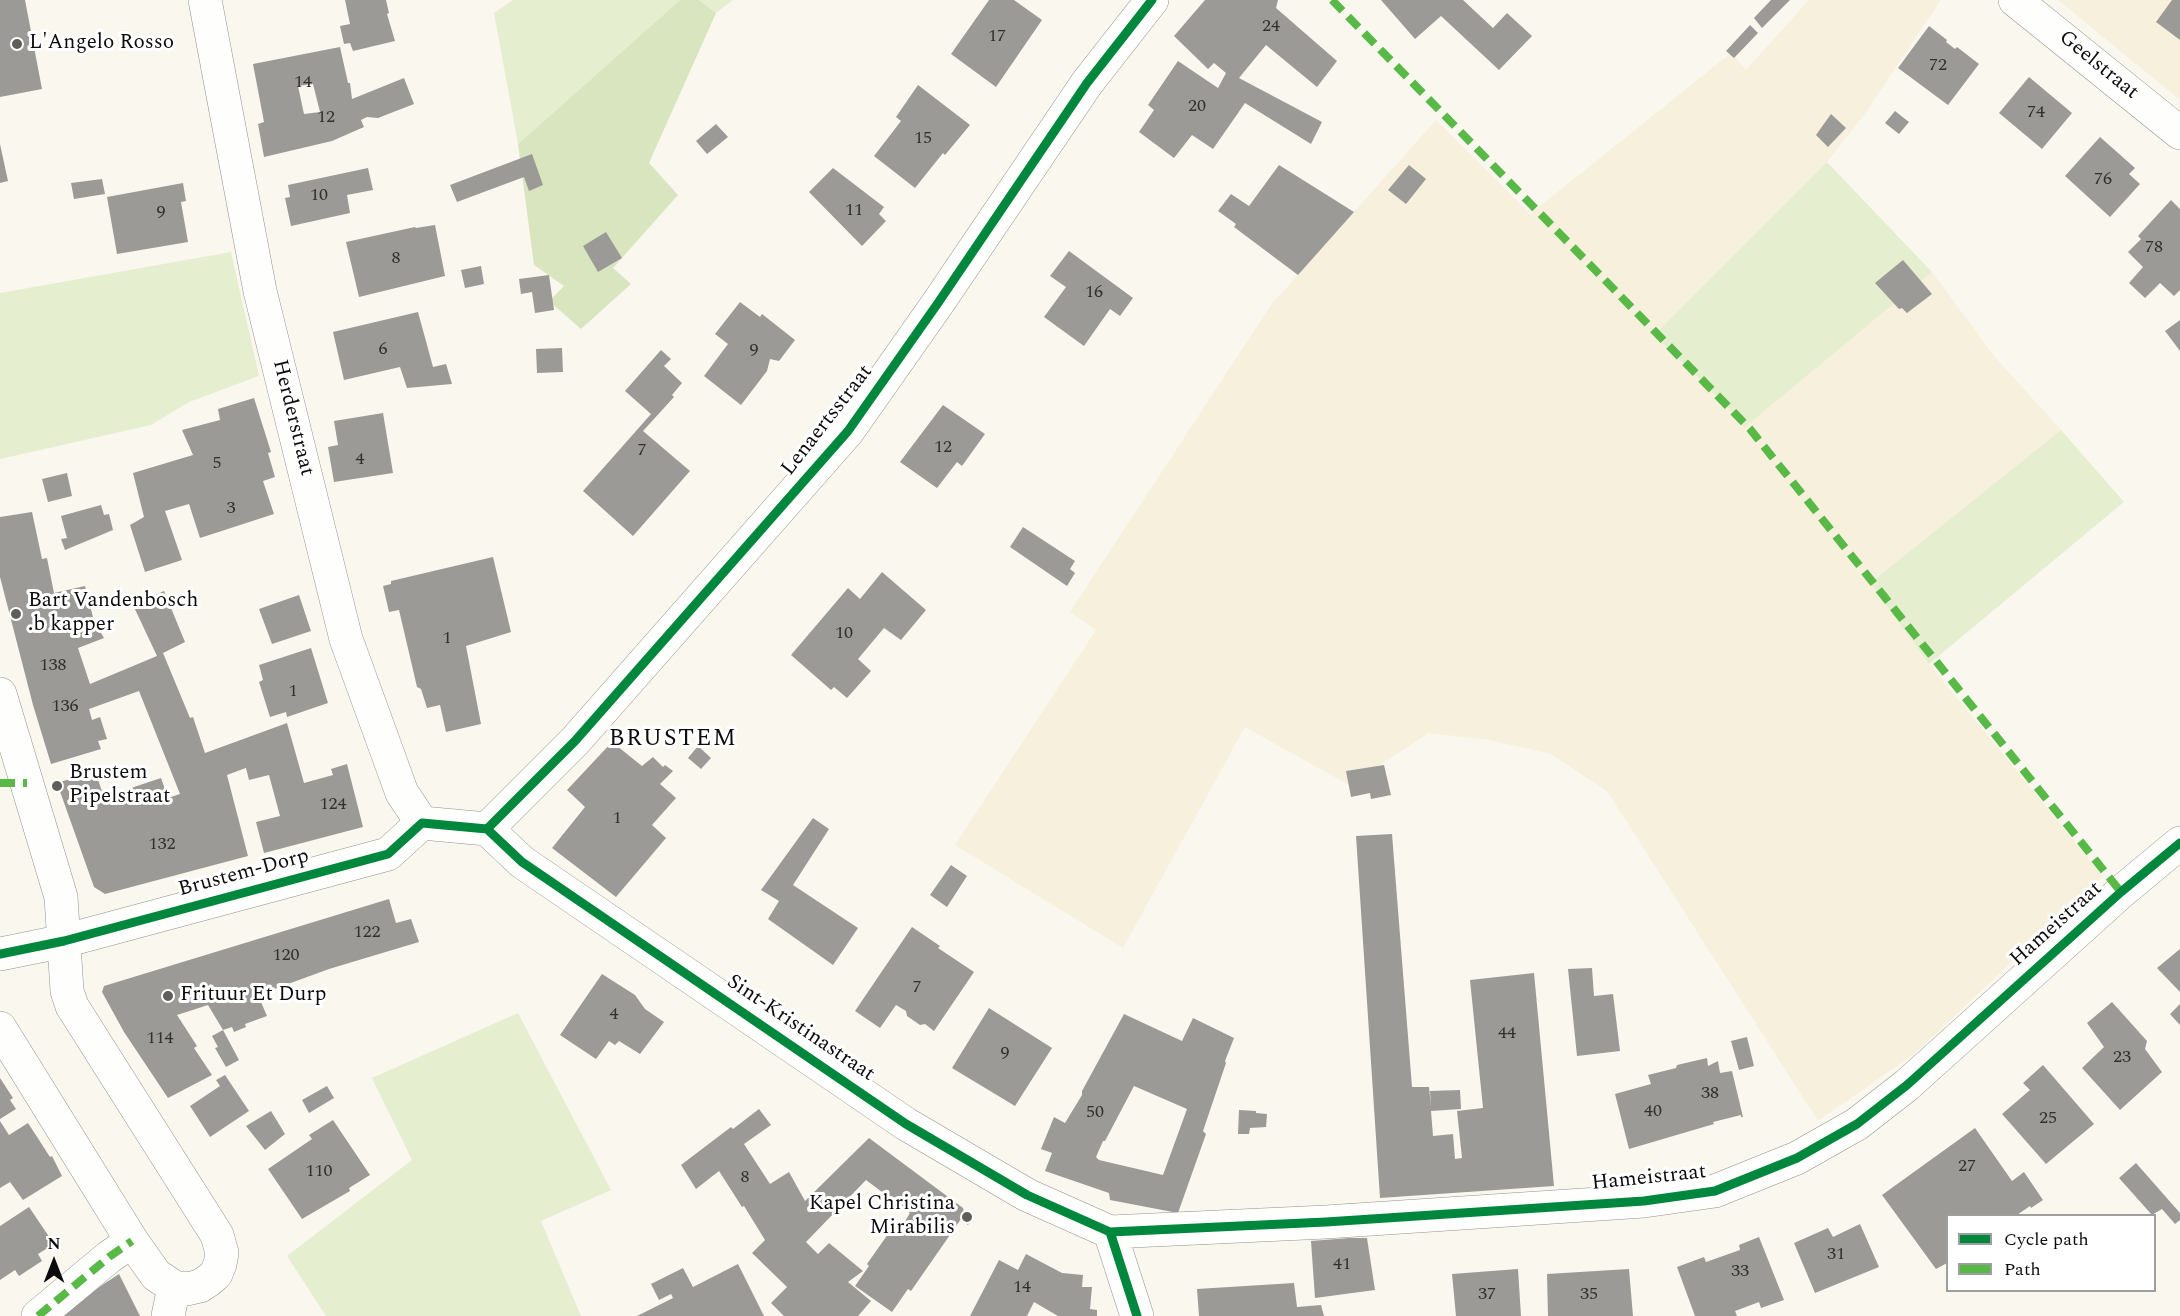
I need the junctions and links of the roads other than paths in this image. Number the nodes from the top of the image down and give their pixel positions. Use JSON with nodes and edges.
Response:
{"nodes":[{"id":1,"x":205,"y":0,"type":"edge"},
{"id":2,"x":1152,"y":0,"type":"edge"},
{"id":3,"x":2015,"y":0,"type":"edge"},
{"id":4,"x":2180,"y":134,"type":"edge"},
{"id":5,"x":0,"y":694,"type":"edge"},
{"id":6,"x":422,"y":823,"type":"junction"},
{"id":7,"x":487,"y":829,"type":"junction"},
{"id":8,"x":2180,"y":843,"type":"edge"},
{"id":9,"x":64,"y":941,"type":"junction"},
{"id":10,"x":0,"y":954,"type":"edge"},
{"id":11,"x":0,"y":1028,"type":"edge"},
{"id":12,"x":1110,"y":1232,"type":"junction"},
{"id":13,"x":132,"y":1241,"type":"junction"},
{"id":14,"x":171,"y":1302,"type":"edge"},
{"id":15,"x":38,"y":1316,"type":"edge"},
{"id":16,"x":1137,"y":1316,"type":"edge"}],
"edges":[{"from":1,"to":6,"type":"street","name":"Herderstraat"},
{"from":2,"to":7,"type":"street","name":"Lenaertsstraat"},
{"from":3,"to":4,"type":"street","name":"Geelstraat"},
{"from":5,"to":9,"type":"street"},
{"from":6,"to":7,"type":"street"},
{"from":6,"to":9,"type":"street","name":"Brustem-Dorp"},
{"from":7,"to":12,"type":"street","name":"Sint-Kristinastraat"},
{"from":8,"to":12,"type":"street","name":"Hameistraat"},
{"from":9,"to":10,"type":"street","name":"Brustem-Dorp"},
{"from":9,"to":14,"type":"street"},
{"from":11,"to":13,"type":"street"},
{"from":12,"to":16,"type":"street"},
{"from":13,"to":14,"type":"street"},
{"from":13,"to":15,"type":"street"}]}
